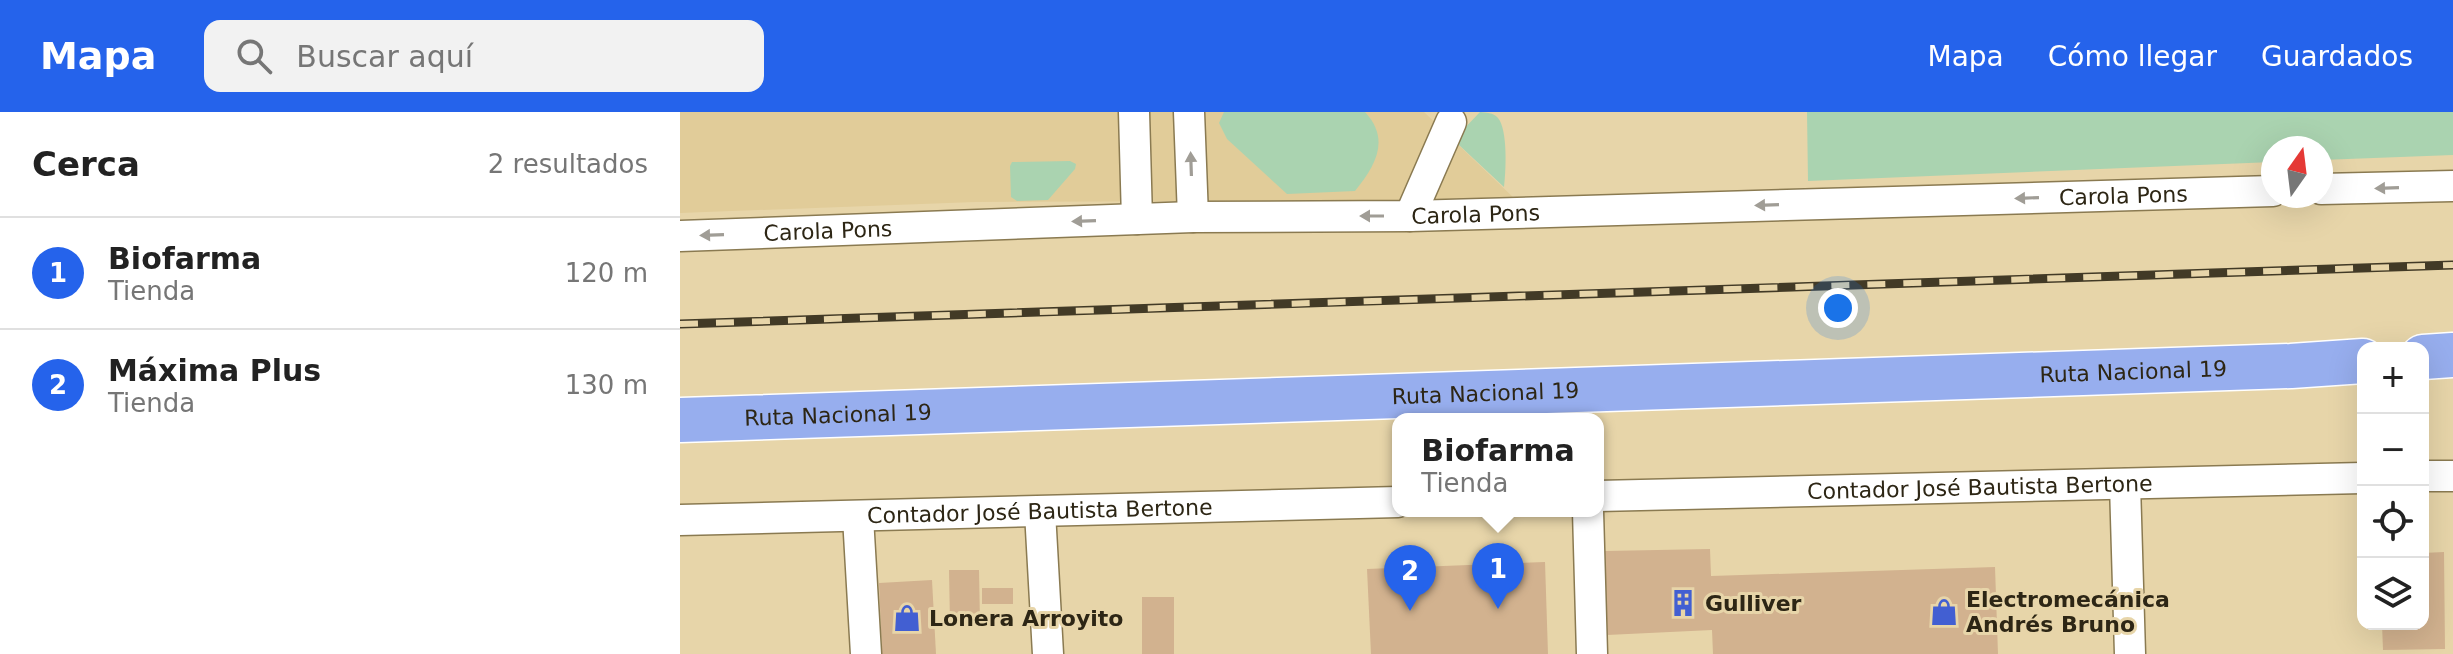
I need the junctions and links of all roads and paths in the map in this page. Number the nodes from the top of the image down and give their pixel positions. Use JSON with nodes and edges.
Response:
{"nodes":[{"id":1,"x":1134,"y":112,"type":"edge"},
{"id":2,"x":1189,"y":112,"type":"edge"},
{"id":3,"x":1451,"y":122,"type":"dead end"},
{"id":4,"x":2453,"y":186,"type":"edge"},
{"id":5,"x":2333,"y":189,"type":"edge"},
{"id":6,"x":2261,"y":191,"type":"edge"},
{"id":7,"x":1410,"y":216,"type":"junction"},
{"id":8,"x":1193,"y":217,"type":"junction"},
{"id":9,"x":1137,"y":219,"type":"junction"},
{"id":10,"x":680,"y":236,"type":"edge"},
{"id":11,"x":2453,"y":355,"type":"edge"},
{"id":12,"x":2429,"y":357,"type":"edge"},
{"id":13,"x":2357,"y":364,"type":"edge"},
{"id":14,"x":2429,"y":368,"type":"edge"},
{"id":15,"x":2453,"y":368,"type":"edge"},
{"id":16,"x":680,"y":420,"type":"edge"},
{"id":17,"x":2429,"y":476,"type":"edge"},
{"id":18,"x":2453,"y":476,"type":"edge"},
{"id":19,"x":2357,"y":478,"type":"edge"},
{"id":20,"x":2125,"y":484,"type":"junction"},
{"id":21,"x":1604,"y":496,"type":"edge"},
{"id":22,"x":1392,"y":502,"type":"edge"},
{"id":23,"x":1040,"y":512,"type":"junction"},
{"id":24,"x":858,"y":517,"type":"junction"},
{"id":25,"x":1588,"y":517,"type":"edge"},
{"id":26,"x":680,"y":520,"type":"edge"},
{"id":27,"x":866,"y":654,"type":"edge"},
{"id":28,"x":1048,"y":654,"type":"edge"},
{"id":29,"x":1592,"y":654,"type":"edge"},
{"id":30,"x":2130,"y":654,"type":"edge"}],
"edges":[{"from":1,"to":9,"type":"street"},
{"from":8,"to":2,"type":"street","one_way":true},
{"from":3,"to":7,"type":"street"},
{"from":4,"to":5,"type":"street","one_way":true},
{"from":6,"to":7,"type":"street","name":"Carola Pons","one_way":true},
{"from":7,"to":8,"type":"street","name":"Carola Pons","one_way":true},
{"from":8,"to":9,"type":"street","name":"Carola Pons"},
{"from":9,"to":10,"type":"street","name":"Carola Pons","one_way":true},
{"from":11,"to":12,"type":"highway"},
{"from":13,"to":16,"type":"highway","name":"Ruta Nacional 19"},
{"from":14,"to":15,"type":"highway"},
{"from":17,"to":18,"type":"street"},
{"from":19,"to":20,"type":"street","name":"Contador José Bautista Bertone"},
{"from":20,"to":21,"type":"street","name":"Contador José Bautista Bertone"},
{"from":20,"to":30,"type":"street"},
{"from":22,"to":23,"type":"street","name":"Contador José Bautista Bertone"},
{"from":23,"to":24,"type":"street","name":"Contador José Bautista Bertone"},
{"from":23,"to":28,"type":"street"},
{"from":24,"to":26,"type":"street","name":"Contador José Bautista Bertone"},
{"from":24,"to":27,"type":"street"},
{"from":25,"to":29,"type":"street"}]}
